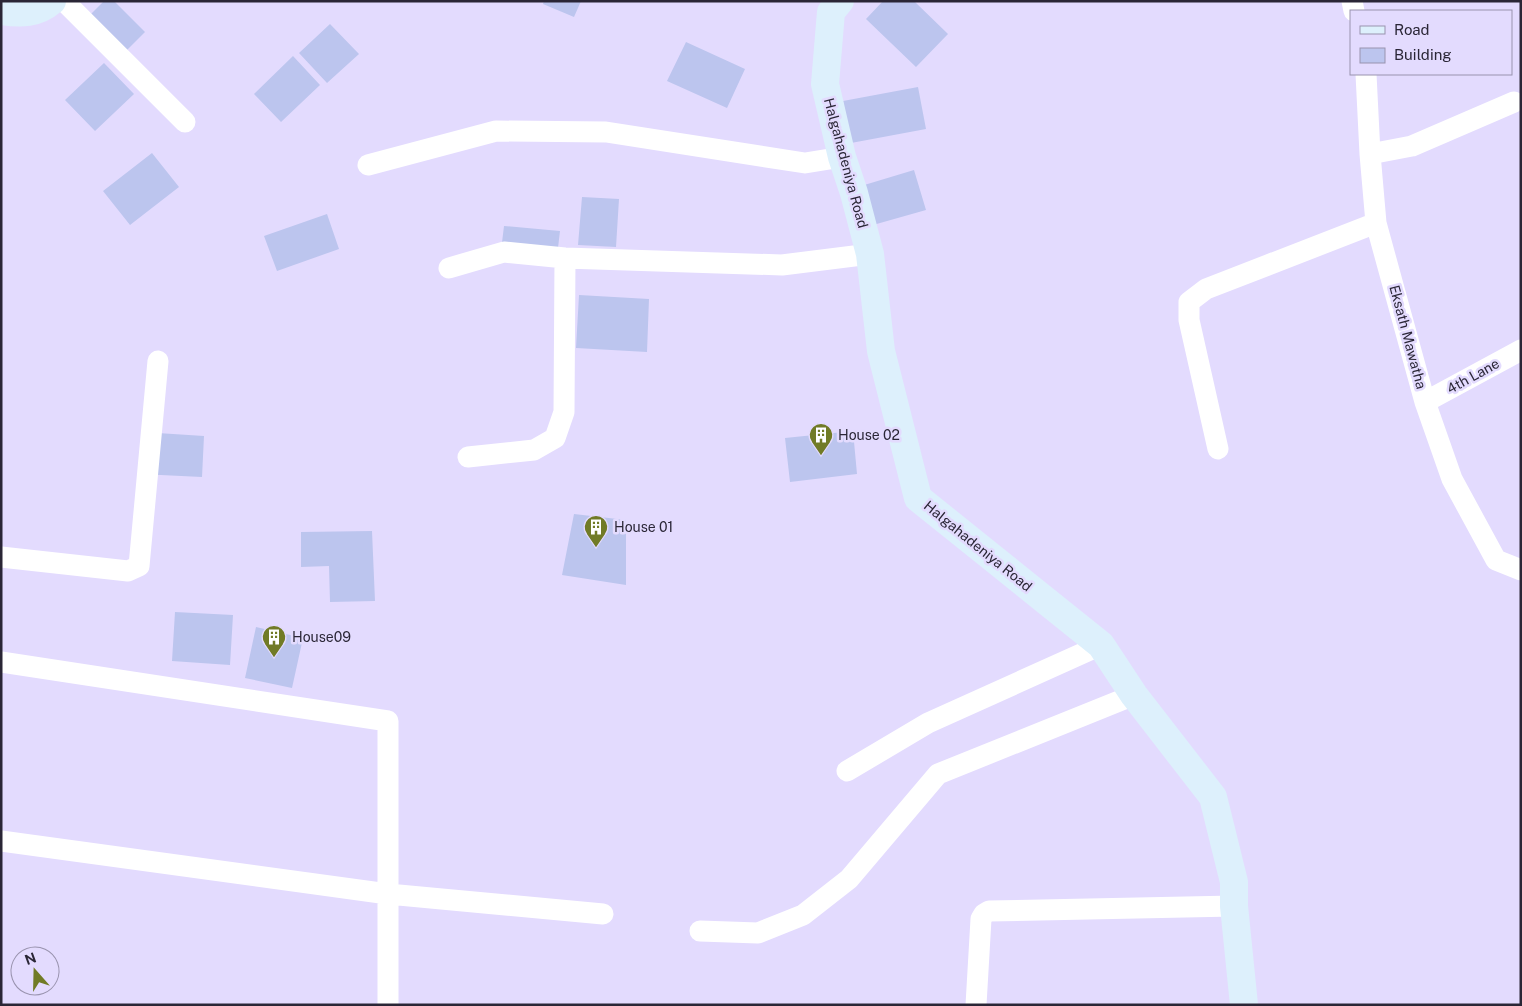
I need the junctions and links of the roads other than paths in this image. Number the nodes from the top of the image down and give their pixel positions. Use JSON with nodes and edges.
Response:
{"nodes":[{"id":1,"x":52,"y":1,"type":"edge"},
{"id":2,"x":64,"y":1,"type":"edge"},
{"id":3,"x":840,"y":1,"type":"edge"},
{"id":4,"x":1,"y":11,"type":"edge"},
{"id":5,"x":1366,"y":75,"type":"edge"},
{"id":6,"x":1514,"y":102,"type":"dead end"},
{"id":7,"x":185,"y":122,"type":"dead end"},
{"id":8,"x":1370,"y":154,"type":"junction"},
{"id":9,"x":842,"y":157,"type":"junction"},
{"id":10,"x":368,"y":164,"type":"dead end"},
{"id":11,"x":1376,"y":223,"type":"junction"},
{"id":12,"x":870,"y":254,"type":"junction"},
{"id":13,"x":565,"y":258,"type":"junction"},
{"id":14,"x":449,"y":268,"type":"dead end"},
{"id":15,"x":1521,"y":350,"type":"edge"},
{"id":16,"x":158,"y":361,"type":"dead end"},
{"id":17,"x":1425,"y":402,"type":"junction"},
{"id":18,"x":1218,"y":449,"type":"dead end"},
{"id":19,"x":468,"y":457,"type":"dead end"},
{"id":20,"x":1,"y":557,"type":"edge"},
{"id":21,"x":1521,"y":570,"type":"edge"},
{"id":22,"x":1101,"y":645,"type":"junction"},
{"id":23,"x":1,"y":662,"type":"edge"},
{"id":24,"x":1134,"y":694,"type":"junction"},
{"id":25,"x":847,"y":771,"type":"dead end"},
{"id":26,"x":1,"y":841,"type":"edge"},
{"id":27,"x":388,"y":894,"type":"junction"},
{"id":28,"x":1234,"y":906,"type":"junction"},
{"id":29,"x":603,"y":914,"type":"dead end"},
{"id":30,"x":700,"y":931,"type":"dead end"},
{"id":31,"x":388,"y":1005,"type":"edge"},
{"id":32,"x":976,"y":1005,"type":"edge"},
{"id":33,"x":1244,"y":1005,"type":"edge"}],
"edges":[{"from":1,"to":4,"type":"street"},
{"from":2,"to":7,"type":"street"},
{"from":3,"to":9,"type":"street","name":"Halgahadeniya Road"},
{"from":5,"to":8,"type":"street","name":"Eksath Mawatha"},
{"from":6,"to":8,"type":"street"},
{"from":8,"to":11,"type":"street","name":"Eksath Mawatha"},
{"from":9,"to":10,"type":"street"},
{"from":9,"to":12,"type":"street","name":"Halgahadeniya Road"},
{"from":11,"to":17,"type":"street","name":"Eksath Mawatha"},
{"from":11,"to":18,"type":"street"},
{"from":12,"to":13,"type":"street"},
{"from":12,"to":22,"type":"street","name":"Halgahadeniya Road"},
{"from":13,"to":14,"type":"street"},
{"from":13,"to":19,"type":"street"},
{"from":15,"to":17,"type":"street","name":"4th Lane"},
{"from":16,"to":20,"type":"street"},
{"from":17,"to":21,"type":"street","name":"Eksath Mawatha"},
{"from":22,"to":24,"type":"street","name":"Halgahadeniya Road"},
{"from":22,"to":25,"type":"street"},
{"from":23,"to":27,"type":"street"},
{"from":24,"to":28,"type":"street","name":"Halgahadeniya Road"},
{"from":24,"to":30,"type":"street"},
{"from":26,"to":27,"type":"street"},
{"from":27,"to":29,"type":"street"},
{"from":27,"to":31,"type":"street"},
{"from":28,"to":32,"type":"street"},
{"from":28,"to":33,"type":"street","name":"Halgahadeniya Road"}]}
